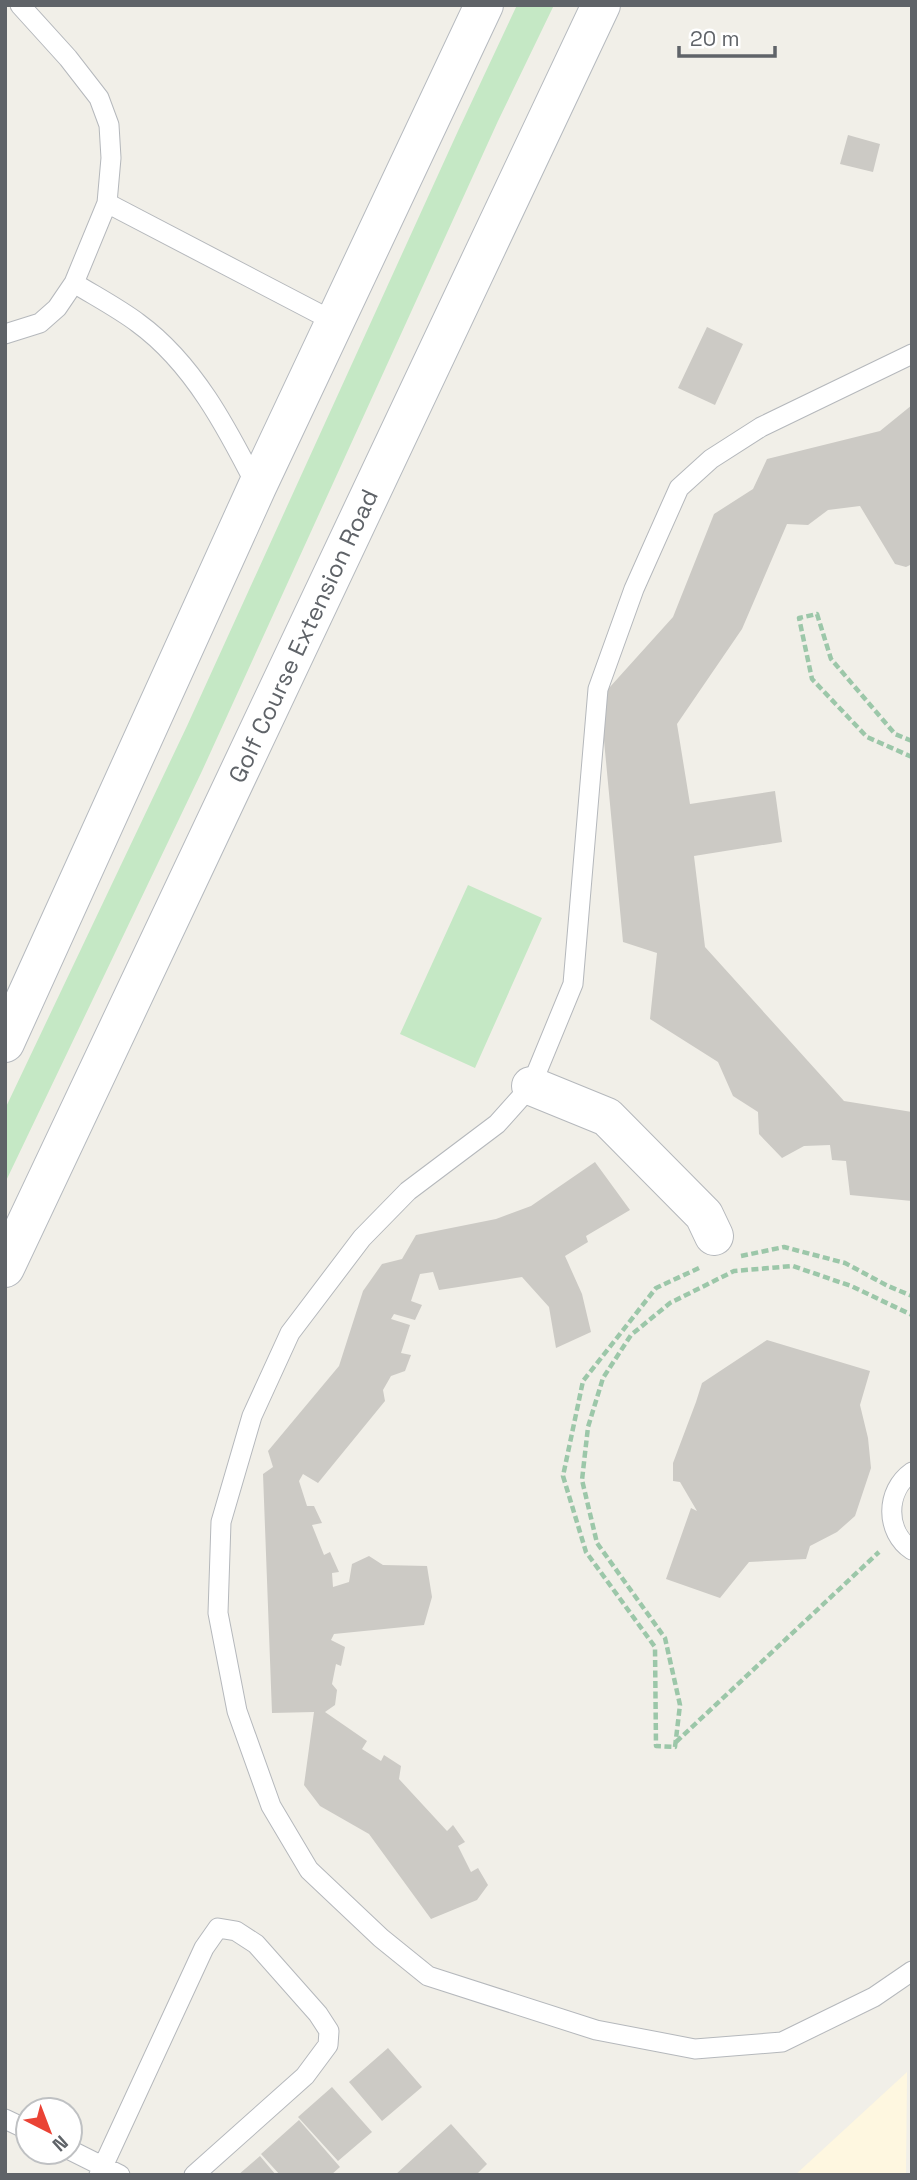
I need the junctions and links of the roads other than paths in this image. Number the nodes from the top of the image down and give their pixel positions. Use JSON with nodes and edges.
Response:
{"nodes":[{"id":1,"x":20,"y":5,"type":"edge"},
{"id":2,"x":484,"y":5,"type":"edge"},
{"id":3,"x":601,"y":5,"type":"edge"},
{"id":4,"x":107,"y":203,"type":"junction"},
{"id":5,"x":74,"y":283,"type":"junction"},
{"id":6,"x":334,"y":322,"type":"junction"},
{"id":7,"x":5,"y":334,"type":"edge"},
{"id":8,"x":912,"y":354,"type":"edge"},
{"id":9,"x":257,"y":487,"type":"junction"},
{"id":10,"x":5,"y":1043,"type":"edge"},
{"id":11,"x":531,"y":1086,"type":"junction"},
{"id":12,"x":716,"y":1254,"type":"road end"},
{"id":13,"x":5,"y":1268,"type":"edge"},
{"id":14,"x":912,"y":1472,"type":"edge"},
{"id":15,"x":912,"y":1550,"type":"edge"},
{"id":16,"x":912,"y":1971,"type":"edge"},
{"id":17,"x":84,"y":2158,"type":"edge"},
{"id":18,"x":107,"y":2172,"type":"edge"},
{"id":19,"x":194,"y":2175,"type":"edge"}],
"edges":[{"from":1,"to":4,"type":"lane"},
{"from":2,"to":6,"type":"main road"},
{"from":3,"to":13,"type":"main road","name":"Golf Course Extension Road"},
{"from":4,"to":5,"type":"lane"},
{"from":4,"to":6,"type":"lane"},
{"from":5,"to":7,"type":"lane"},
{"from":5,"to":9,"type":"lane"},
{"from":6,"to":9,"type":"main road"},
{"from":8,"to":11,"type":"lane"},
{"from":9,"to":10,"type":"main road"},
{"from":11,"to":12,"type":"main road"},
{"from":11,"to":16,"type":"lane"},
{"from":14,"to":15,"type":"lane"},
{"from":17,"to":18,"type":"lane"},
{"from":18,"to":19,"type":"lane"}]}
